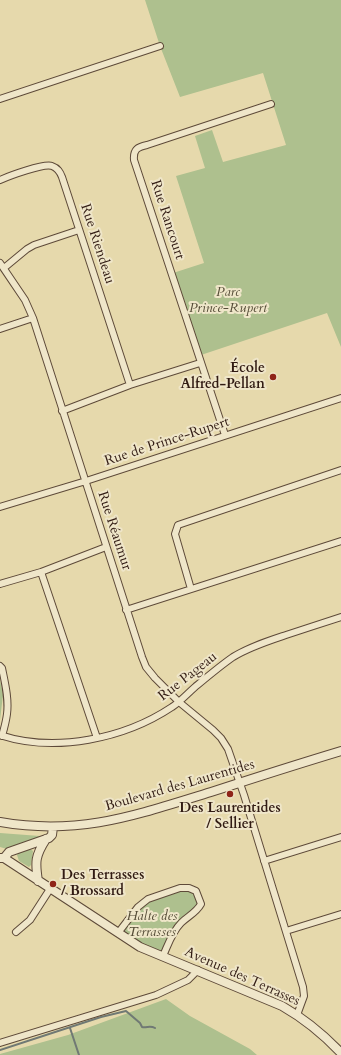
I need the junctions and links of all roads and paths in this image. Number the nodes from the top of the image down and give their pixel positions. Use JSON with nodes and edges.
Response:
{"nodes":[{"id":1,"x":160,"y":46,"type":"dead end"},
{"id":2,"x":0,"y":99,"type":"edge"},
{"id":3,"x":271,"y":104,"type":"dead end"},
{"id":4,"x":0,"y":180,"type":"edge"},
{"id":5,"x":79,"y":230,"type":"junction"},
{"id":6,"x":2,"y":266,"type":"edge"},
{"id":7,"x":33,"y":318,"type":"junction"},
{"id":8,"x":0,"y":329,"type":"edge"},
{"id":9,"x":200,"y":363,"type":"junction"},
{"id":10,"x":130,"y":385,"type":"junction"},
{"id":11,"x":341,"y":398,"type":"edge"},
{"id":12,"x":62,"y":411,"type":"junction"},
{"id":13,"x":225,"y":435,"type":"junction"},
{"id":14,"x":341,"y":470,"type":"edge"},
{"id":15,"x":86,"y":481,"type":"junction"},
{"id":16,"x":0,"y":507,"type":"edge"},
{"id":17,"x":341,"y":541,"type":"edge"},
{"id":18,"x":106,"y":547,"type":"junction"},
{"id":19,"x":41,"y":572,"type":"junction"},
{"id":20,"x":0,"y":584,"type":"edge"},
{"id":21,"x":192,"y":589,"type":"junction"},
{"id":22,"x":126,"y":610,"type":"junction"},
{"id":23,"x":341,"y":617,"type":"edge"},
{"id":24,"x":0,"y":666,"type":"edge"},
{"id":25,"x":179,"y":702,"type":"junction"},
{"id":26,"x":1,"y":736,"type":"edge"},
{"id":27,"x":97,"y":738,"type":"junction"},
{"id":28,"x":341,"y":751,"type":"edge"},
{"id":29,"x":240,"y":783,"type":"junction"},
{"id":30,"x":0,"y":822,"type":"edge"},
{"id":31,"x":53,"y":827,"type":"junction"},
{"id":32,"x":341,"y":837,"type":"edge"},
{"id":33,"x":46,"y":839,"type":"junction"},
{"id":34,"x":1,"y":857,"type":"edge"},
{"id":35,"x":264,"y":861,"type":"junction"},
{"id":36,"x":38,"y":881,"type":"junction"},
{"id":37,"x":50,"y":889,"type":"junction"},
{"id":38,"x":341,"y":914,"type":"edge"},
{"id":39,"x":286,"y":931,"type":"junction"},
{"id":40,"x":16,"y":932,"type":"dead end"},
{"id":41,"x":118,"y":933,"type":"junction"},
{"id":42,"x":163,"y":956,"type":"junction"},
{"id":43,"x":198,"y":970,"type":"junction"},
{"id":44,"x":297,"y":1015,"type":"junction"},
{"id":45,"x":0,"y":1043,"type":"edge"},
{"id":46,"x":341,"y":1053,"type":"edge"}],
"edges":[{"from":1,"to":2,"type":"street"},
{"from":3,"to":9,"type":"street","name":"Rue Rancourt"},
{"from":4,"to":5,"type":"street","name":"Rue Riendeau"},
{"from":5,"to":6,"type":"street"},
{"from":5,"to":10,"type":"street","name":"Rue Riendeau"},
{"from":6,"to":7,"type":"street","name":"Rue Réaumur"},
{"from":7,"to":8,"type":"street"},
{"from":7,"to":12,"type":"street","name":"Rue Réaumur"},
{"from":9,"to":10,"type":"street"},
{"from":9,"to":13,"type":"street","name":"Rue Rancourt"},
{"from":10,"to":12,"type":"street"},
{"from":11,"to":13,"type":"street","name":"Rue de Prince-Rupert"},
{"from":12,"to":15,"type":"street","name":"Rue Réaumur"},
{"from":13,"to":15,"type":"street","name":"Rue de Prince-Rupert"},
{"from":14,"to":21,"type":"street"},
{"from":15,"to":16,"type":"street","name":"Rue de Prince-Rupert"},
{"from":15,"to":18,"type":"street","name":"Rue Réaumur"},
{"from":17,"to":21,"type":"street"},
{"from":18,"to":19,"type":"street"},
{"from":18,"to":22,"type":"street","name":"Rue Réaumur"},
{"from":19,"to":20,"type":"street"},
{"from":19,"to":27,"type":"street"},
{"from":21,"to":22,"type":"street"},
{"from":22,"to":25,"type":"street","name":"Rue Réaumur"},
{"from":23,"to":25,"type":"street","name":"Rue Pageau"},
{"from":24,"to":26,"type":"street"},
{"from":25,"to":27,"type":"street","name":"Rue Pageau"},
{"from":25,"to":29,"type":"street","name":"Rue Réaumur"},
{"from":26,"to":27,"type":"street","name":"Rue Pageau"},
{"from":28,"to":29,"type":"street","name":"Boulevard des Laurentides"},
{"from":29,"to":31,"type":"street","name":"Boulevard des Laurentides"},
{"from":29,"to":35,"type":"street","name":"Rue Réaumur"},
{"from":30,"to":31,"type":"street","name":"Boulevard des Laurentides"},
{"from":31,"to":33,"type":"street"},
{"from":32,"to":35,"type":"street"},
{"from":33,"to":34,"type":"street"},
{"from":33,"to":36,"type":"street"},
{"from":34,"to":36,"type":"street","name":"Avenue des Terrasses"},
{"from":35,"to":39,"type":"street","name":"Rue Réaumur"},
{"from":36,"to":37,"type":"street","name":"Avenue des Terrasses"},
{"from":37,"to":40,"type":"street"},
{"from":37,"to":41,"type":"street","name":"Avenue des Terrasses"},
{"from":38,"to":39,"type":"street"},
{"from":39,"to":44,"type":"street","name":"Rue Réaumur"},
{"from":41,"to":42,"type":"street","name":"Avenue des Terrasses"},
{"from":41,"to":42,"type":"street"},
{"from":42,"to":43,"type":"street","name":"Avenue des Terrasses"},
{"from":43,"to":44,"type":"street","name":"Avenue des Terrasses"},
{"from":43,"to":45,"type":"street"},
{"from":44,"to":46,"type":"street","name":"Avenue des Terrasses"}]}
